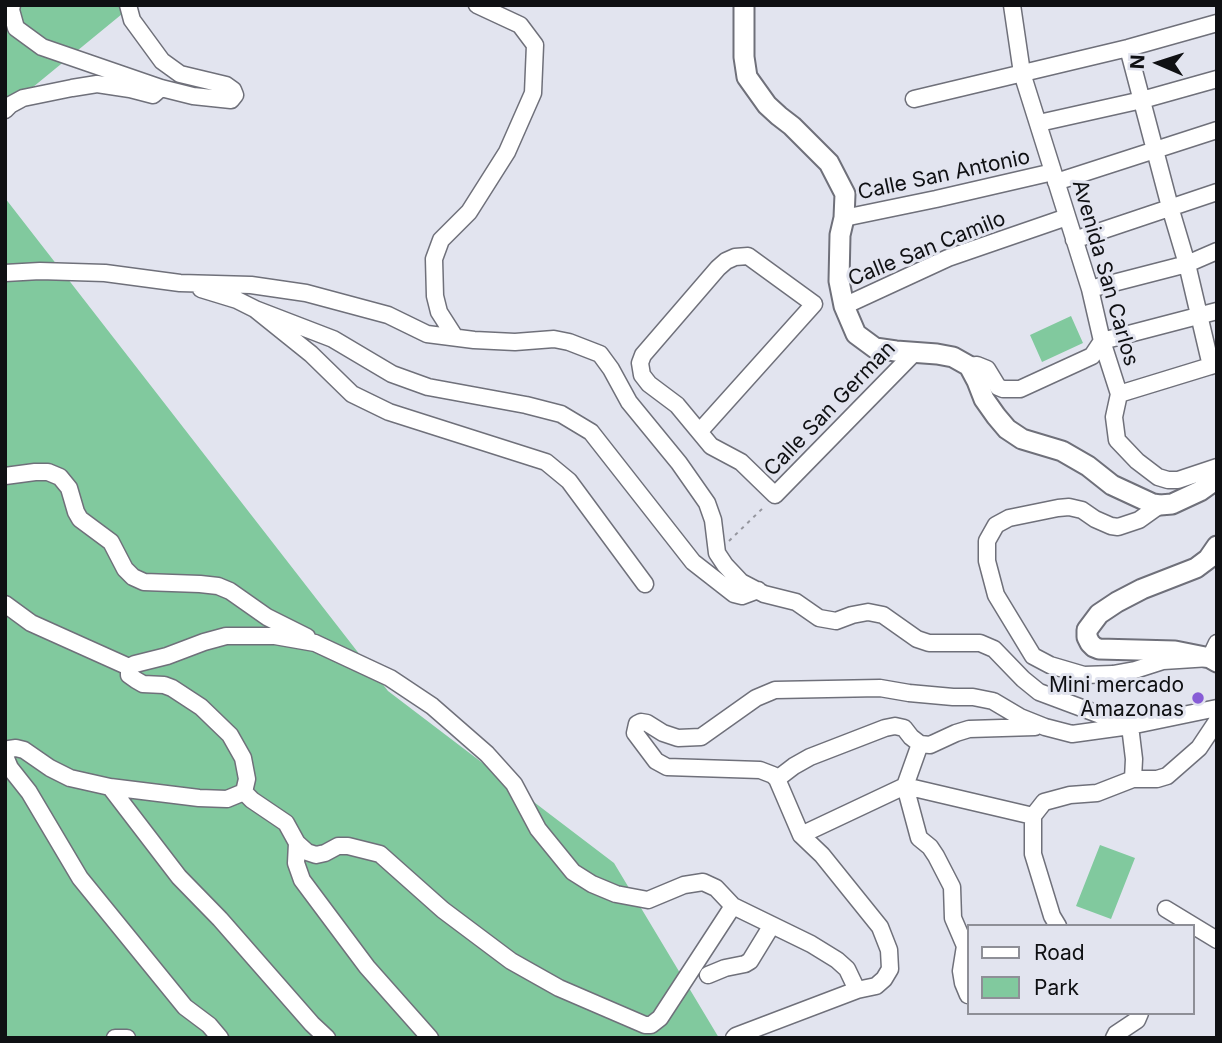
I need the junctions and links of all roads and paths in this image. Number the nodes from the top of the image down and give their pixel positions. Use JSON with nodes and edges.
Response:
{"nodes":[{"id":1,"x":12,"y":5,"type":"edge"},
{"id":2,"x":128,"y":5,"type":"edge"},
{"id":3,"x":477,"y":5,"type":"edge"},
{"id":4,"x":744,"y":5,"type":"edge"},
{"id":5,"x":1012,"y":5,"type":"edge"},
{"id":6,"x":1217,"y":23,"type":"edge"},
{"id":7,"x":1128,"y":48,"type":"junction"},
{"id":8,"x":1022,"y":73,"type":"junction"},
{"id":9,"x":1217,"y":79,"type":"edge"},
{"id":10,"x":161,"y":88,"type":"junction"},
{"id":11,"x":914,"y":99,"type":"dead end"},
{"id":12,"x":1142,"y":100,"type":"junction"},
{"id":13,"x":5,"y":110,"type":"edge"},
{"id":14,"x":1039,"y":123,"type":"junction"},
{"id":15,"x":1217,"y":130,"type":"edge"},
{"id":16,"x":1155,"y":150,"type":"junction"},
{"id":17,"x":1055,"y":177,"type":"junction"},
{"id":18,"x":1217,"y":191,"type":"edge"},
{"id":19,"x":1170,"y":207,"type":"junction"},
{"id":20,"x":1067,"y":217,"type":"junction"},
{"id":21,"x":844,"y":218,"type":"junction"},
{"id":22,"x":1074,"y":240,"type":"junction"},
{"id":23,"x":1217,"y":251,"type":"edge"},
{"id":24,"x":1187,"y":264,"type":"junction"},
{"id":25,"x":5,"y":272,"type":"edge"},
{"id":26,"x":180,"y":283,"type":"junction"},
{"id":27,"x":1090,"y":289,"type":"junction"},
{"id":28,"x":844,"y":306,"type":"junction"},
{"id":29,"x":255,"y":309,"type":"junction"},
{"id":30,"x":1217,"y":311,"type":"edge"},
{"id":31,"x":1200,"y":316,"type":"junction"},
{"id":32,"x":455,"y":337,"type":"junction"},
{"id":33,"x":1102,"y":341,"type":"junction"},
{"id":34,"x":915,"y":352,"type":"junction"},
{"id":35,"x":1214,"y":365,"type":"edge"},
{"id":36,"x":969,"y":366,"type":"junction"},
{"id":37,"x":1119,"y":394,"type":"junction"},
{"id":38,"x":699,"y":431,"type":"junction"},
{"id":39,"x":1217,"y":467,"type":"edge"},
{"id":40,"x":5,"y":476,"type":"edge"},
{"id":41,"x":1217,"y":479,"type":"edge"},
{"id":42,"x":775,"y":495,"type":"junction"},
{"id":43,"x":1160,"y":505,"type":"junction"},
{"id":44,"x":1217,"y":546,"type":"edge"},
{"id":45,"x":717,"y":553,"type":"junction"},
{"id":46,"x":645,"y":584,"type":"dead end"},
{"id":47,"x":758,"y":590,"type":"junction"},
{"id":48,"x":5,"y":604,"type":"edge"},
{"id":49,"x":315,"y":643,"type":"junction"},
{"id":50,"x":1215,"y":654,"type":"edge"},
{"id":51,"x":129,"y":667,"type":"junction"},
{"id":52,"x":1217,"y":708,"type":"edge"},
{"id":53,"x":1217,"y":721,"type":"edge"},
{"id":54,"x":1130,"y":726,"type":"junction"},
{"id":55,"x":1045,"y":727,"type":"junction"},
{"id":56,"x":920,"y":744,"type":"junction"},
{"id":57,"x":777,"y":779,"type":"junction"},
{"id":58,"x":1133,"y":779,"type":"junction"},
{"id":59,"x":905,"y":786,"type":"junction"},
{"id":60,"x":110,"y":788,"type":"junction"},
{"id":61,"x":244,"y":792,"type":"junction"},
{"id":62,"x":1033,"y":816,"type":"junction"},
{"id":63,"x":802,"y":835,"type":"junction"},
{"id":64,"x":297,"y":842,"type":"junction"},
{"id":65,"x":733,"y":906,"type":"junction"},
{"id":66,"x":1166,"y":909,"type":"dead end"},
{"id":67,"x":1057,"y":924,"type":"edge"},
{"id":68,"x":1191,"y":924,"type":"edge"},
{"id":69,"x":772,"y":925,"type":"junction"},
{"id":70,"x":1194,"y":926,"type":"edge"},
{"id":71,"x":1217,"y":940,"type":"edge"},
{"id":72,"x":708,"y":975,"type":"dead end"},
{"id":73,"x":857,"y":990,"type":"junction"},
{"id":74,"x":967,"y":993,"type":"edge"},
{"id":75,"x":1139,"y":1015,"type":"edge"},
{"id":76,"x":643,"y":1031,"type":"edge"},
{"id":77,"x":115,"y":1038,"type":"edge"},
{"id":78,"x":128,"y":1038,"type":"edge"},
{"id":79,"x":220,"y":1038,"type":"edge"},
{"id":80,"x":327,"y":1038,"type":"edge"},
{"id":81,"x":430,"y":1038,"type":"edge"},
{"id":82,"x":734,"y":1038,"type":"edge"},
{"id":83,"x":1114,"y":1038,"type":"edge"}],
"edges":[{"from":1,"to":10,"type":"street"},
{"from":2,"to":10,"type":"street"},
{"from":3,"to":32,"type":"street"},
{"from":4,"to":21,"type":"main road"},
{"from":5,"to":8,"type":"street","name":"Avenida San Carlos"},
{"from":6,"to":7,"type":"street"},
{"from":7,"to":8,"type":"street"},
{"from":7,"to":12,"type":"street"},
{"from":8,"to":11,"type":"street"},
{"from":8,"to":14,"type":"street","name":"Avenida San Carlos"},
{"from":9,"to":12,"type":"street"},
{"from":10,"to":13,"type":"street"},
{"from":12,"to":14,"type":"street"},
{"from":12,"to":16,"type":"street"},
{"from":14,"to":17,"type":"street","name":"Avenida San Carlos"},
{"from":15,"to":16,"type":"street","name":"Calle San Antonio"},
{"from":16,"to":17,"type":"street","name":"Calle San Antonio"},
{"from":16,"to":19,"type":"street"},
{"from":17,"to":20,"type":"street","name":"Avenida San Carlos"},
{"from":17,"to":21,"type":"street","name":"Calle San Antonio"},
{"from":18,"to":19,"type":"street"},
{"from":19,"to":22,"type":"street"},
{"from":19,"to":24,"type":"street"},
{"from":20,"to":22,"type":"street","name":"Avenida San Carlos"},
{"from":20,"to":28,"type":"street","name":"Calle San Camilo"},
{"from":21,"to":28,"type":"main road"},
{"from":22,"to":27,"type":"street","name":"Avenida San Carlos"},
{"from":23,"to":24,"type":"street"},
{"from":24,"to":27,"type":"street"},
{"from":24,"to":31,"type":"street"},
{"from":25,"to":26,"type":"street"},
{"from":26,"to":29,"type":"street"},
{"from":26,"to":32,"type":"street"},
{"from":27,"to":33,"type":"street","name":"Avenida San Carlos"},
{"from":28,"to":34,"type":"main road"},
{"from":29,"to":46,"type":"street"},
{"from":29,"to":47,"type":"street"},
{"from":30,"to":31,"type":"street"},
{"from":31,"to":33,"type":"street"},
{"from":31,"to":35,"type":"street"},
{"from":32,"to":45,"type":"street"},
{"from":33,"to":36,"type":"street"},
{"from":33,"to":37,"type":"street","name":"Avenida San Carlos"},
{"from":34,"to":36,"type":"main road"},
{"from":34,"to":42,"type":"street","name":"Calle San German"},
{"from":35,"to":37,"type":"street"},
{"from":36,"to":43,"type":"main road"},
{"from":37,"to":39,"type":"street","name":"Avenida San Carlos"},
{"from":38,"to":38,"type":"street"},
{"from":38,"to":42,"type":"street"},
{"from":40,"to":49,"type":"street"},
{"from":41,"to":43,"type":"main road"},
{"from":42,"to":45,"type":"path"},
{"from":43,"to":50,"type":"street"},
{"from":44,"to":50,"type":"main road"},
{"from":45,"to":47,"type":"street"},
{"from":47,"to":54,"type":"street"},
{"from":48,"to":51,"type":"street"},
{"from":49,"to":51,"type":"street"},
{"from":49,"to":65,"type":"street"},
{"from":51,"to":61,"type":"street"},
{"from":52,"to":54,"type":"street"},
{"from":53,"to":58,"type":"street"},
{"from":54,"to":55,"type":"street"},
{"from":54,"to":58,"type":"street"},
{"from":55,"to":56,"type":"street"},
{"from":55,"to":57,"type":"street"},
{"from":56,"to":57,"type":"street"},
{"from":56,"to":59,"type":"street"},
{"from":57,"to":63,"type":"street"},
{"from":58,"to":62,"type":"street"},
{"from":59,"to":62,"type":"street"},
{"from":59,"to":63,"type":"street"},
{"from":59,"to":74,"type":"street"},
{"from":60,"to":61,"type":"street"},
{"from":60,"to":79,"type":"street"},
{"from":60,"to":80,"type":"street"},
{"from":61,"to":64,"type":"street"},
{"from":62,"to":67,"type":"street"},
{"from":63,"to":73,"type":"street"},
{"from":64,"to":76,"type":"street"},
{"from":64,"to":81,"type":"street"},
{"from":65,"to":69,"type":"street"},
{"from":65,"to":76,"type":"street"},
{"from":66,"to":68,"type":"street"},
{"from":69,"to":72,"type":"street"},
{"from":69,"to":73,"type":"street"},
{"from":70,"to":71,"type":"street"},
{"from":73,"to":82,"type":"street"},
{"from":75,"to":83,"type":"street"},
{"from":77,"to":78,"type":"street"}]}
